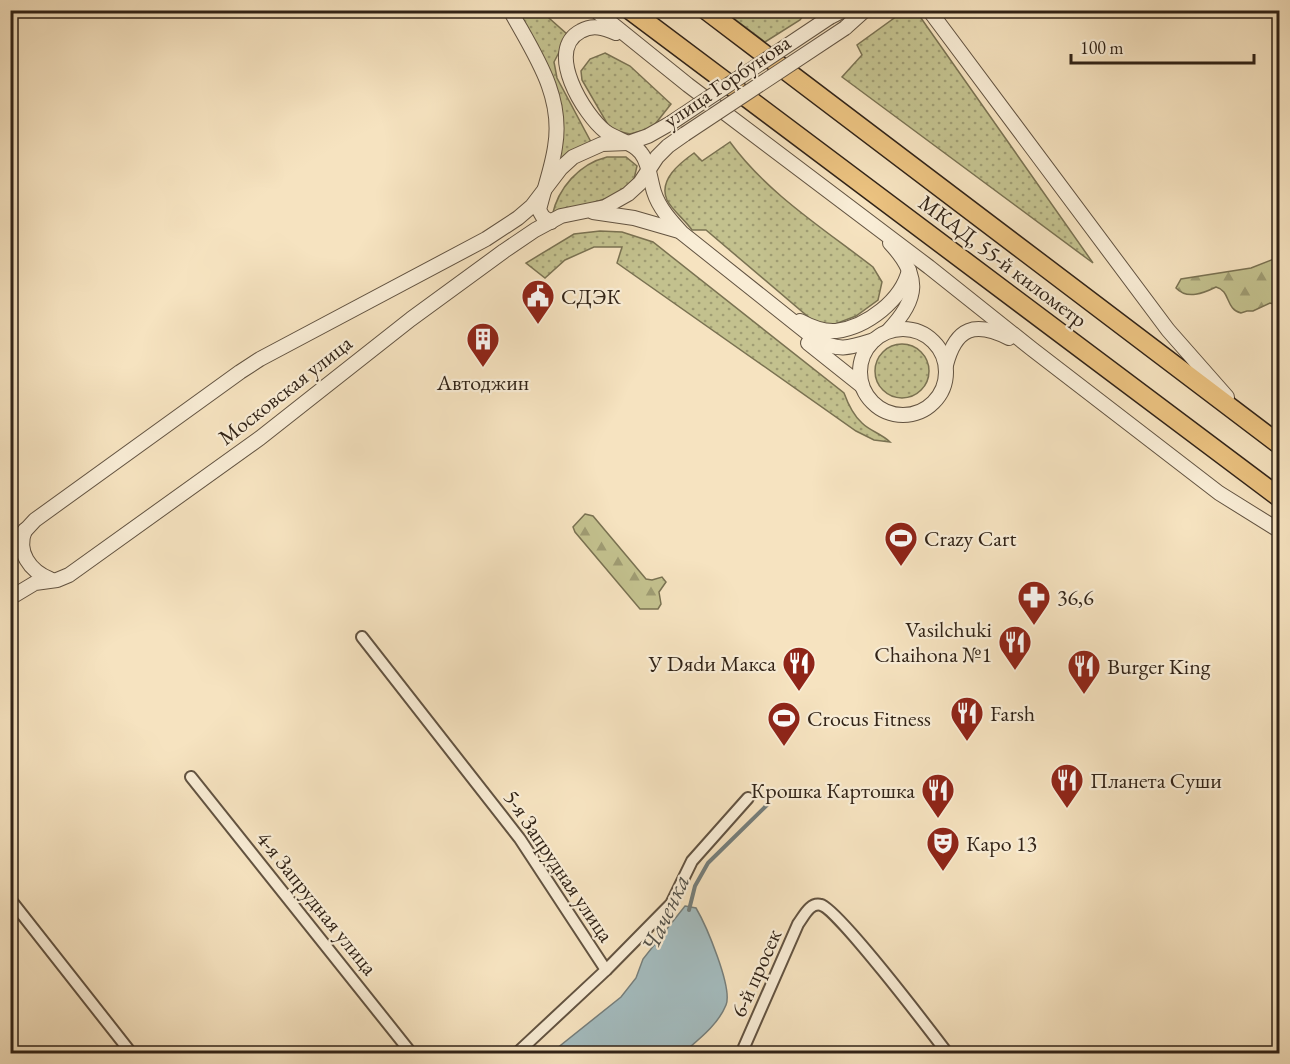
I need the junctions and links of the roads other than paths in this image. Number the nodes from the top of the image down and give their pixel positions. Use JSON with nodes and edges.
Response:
{"nodes":[{"id":1,"x":510,"y":10,"type":"edge"},
{"id":2,"x":595,"y":10,"type":"edge"},
{"id":3,"x":630,"y":10,"type":"edge"},
{"id":4,"x":706,"y":10,"type":"edge"},
{"id":5,"x":844,"y":10,"type":"edge"},
{"id":6,"x":850,"y":10,"type":"edge"},
{"id":7,"x":865,"y":10,"type":"edge"},
{"id":8,"x":929,"y":10,"type":"edge"},
{"id":9,"x":845,"y":28,"type":"junction"},
{"id":10,"x":626,"y":37,"type":"junction"},
{"id":11,"x":628,"y":143,"type":"junction"},
{"id":12,"x":648,"y":172,"type":"junction"},
{"id":13,"x":544,"y":189,"type":"junction"},
{"id":14,"x":585,"y":211,"type":"junction"},
{"id":15,"x":551,"y":222,"type":"junction"},
{"id":16,"x":870,"y":222,"type":"junction"},
{"id":17,"x":682,"y":232,"type":"junction"},
{"id":18,"x":909,"y":270,"type":"junction"},
{"id":19,"x":780,"y":310,"type":"junction"},
{"id":20,"x":888,"y":331,"type":"junction"},
{"id":21,"x":874,"y":339,"type":"junction"},
{"id":22,"x":1032,"y":349,"type":"junction"},
{"id":23,"x":946,"y":365,"type":"junction"},
{"id":24,"x":862,"y":386,"type":"junction"},
{"id":25,"x":1272,"y":440,"type":"edge"},
{"id":26,"x":1280,"y":498,"type":"edge"},
{"id":27,"x":26,"y":528,"type":"junction"},
{"id":28,"x":1280,"y":531,"type":"edge"},
{"id":29,"x":10,"y":547,"type":"edge"},
{"id":30,"x":50,"y":579,"type":"junction"},
{"id":31,"x":10,"y":598,"type":"edge"},
{"id":32,"x":362,"y":637,"type":"dead end"},
{"id":33,"x":191,"y":777,"type":"dead end"},
{"id":34,"x":748,"y":798,"type":"dead end"},
{"id":35,"x":10,"y":900,"type":"edge"},
{"id":36,"x":606,"y":970,"type":"junction"},
{"id":37,"x":132,"y":1053,"type":"edge"},
{"id":38,"x":412,"y":1053,"type":"edge"},
{"id":39,"x":516,"y":1053,"type":"edge"},
{"id":40,"x":741,"y":1053,"type":"edge"},
{"id":41,"x":948,"y":1053,"type":"edge"}],
"edges":[{"from":1,"to":13,"type":"street"},
{"from":2,"to":10,"type":"street"},
{"from":3,"to":26,"type":"highway","name":"МКАД, 55-й километр"},
{"from":4,"to":25,"type":"highway","name":"МКАД, 55-й километр"},
{"from":5,"to":11,"type":"street","name":"улица Горбунова","bridge":true},
{"from":6,"to":9,"type":"street"},
{"from":7,"to":9,"type":"street","name":"улица Горбунова"},
{"from":8,"to":25,"type":"street"},
{"from":9,"to":12,"type":"street","name":"улица Горбунова","bridge":true},
{"from":10,"to":11,"type":"street"},
{"from":10,"to":16,"type":"street"},
{"from":11,"to":12,"type":"street"},
{"from":11,"to":13,"type":"street","name":"улица Горбунова"},
{"from":12,"to":14,"type":"street","name":"улица Горбунова"},
{"from":12,"to":17,"type":"street"},
{"from":13,"to":15,"type":"street"},
{"from":13,"to":27,"type":"street","name":"Московская улица"},
{"from":14,"to":15,"type":"street","name":"Московская улица"},
{"from":14,"to":17,"type":"street"},
{"from":15,"to":30,"type":"street","name":"Московская улица"},
{"from":16,"to":18,"type":"street"},
{"from":16,"to":22,"type":"street"},
{"from":17,"to":19,"type":"street"},
{"from":18,"to":19,"type":"street"},
{"from":18,"to":20,"type":"street"},
{"from":19,"to":21,"type":"street"},
{"from":19,"to":24,"type":"street"},
{"from":20,"to":21,"type":"street"},
{"from":20,"to":23,"type":"street"},
{"from":21,"to":24,"type":"street"},
{"from":22,"to":23,"type":"street"},
{"from":22,"to":28,"type":"street"},
{"from":23,"to":24,"type":"street"},
{"from":27,"to":29,"type":"street","name":"Московская улица"},
{"from":27,"to":30,"type":"street"},
{"from":30,"to":31,"type":"street","name":"Московская улица"},
{"from":32,"to":36,"type":"street","name":"5-я Запрудная улица"},
{"from":33,"to":38,"type":"street","name":"4-я Запрудная улица"},
{"from":34,"to":36,"type":"street"},
{"from":35,"to":37,"type":"street"},
{"from":36,"to":39,"type":"street"},
{"from":40,"to":41,"type":"street","name":"6-й просек"}]}
